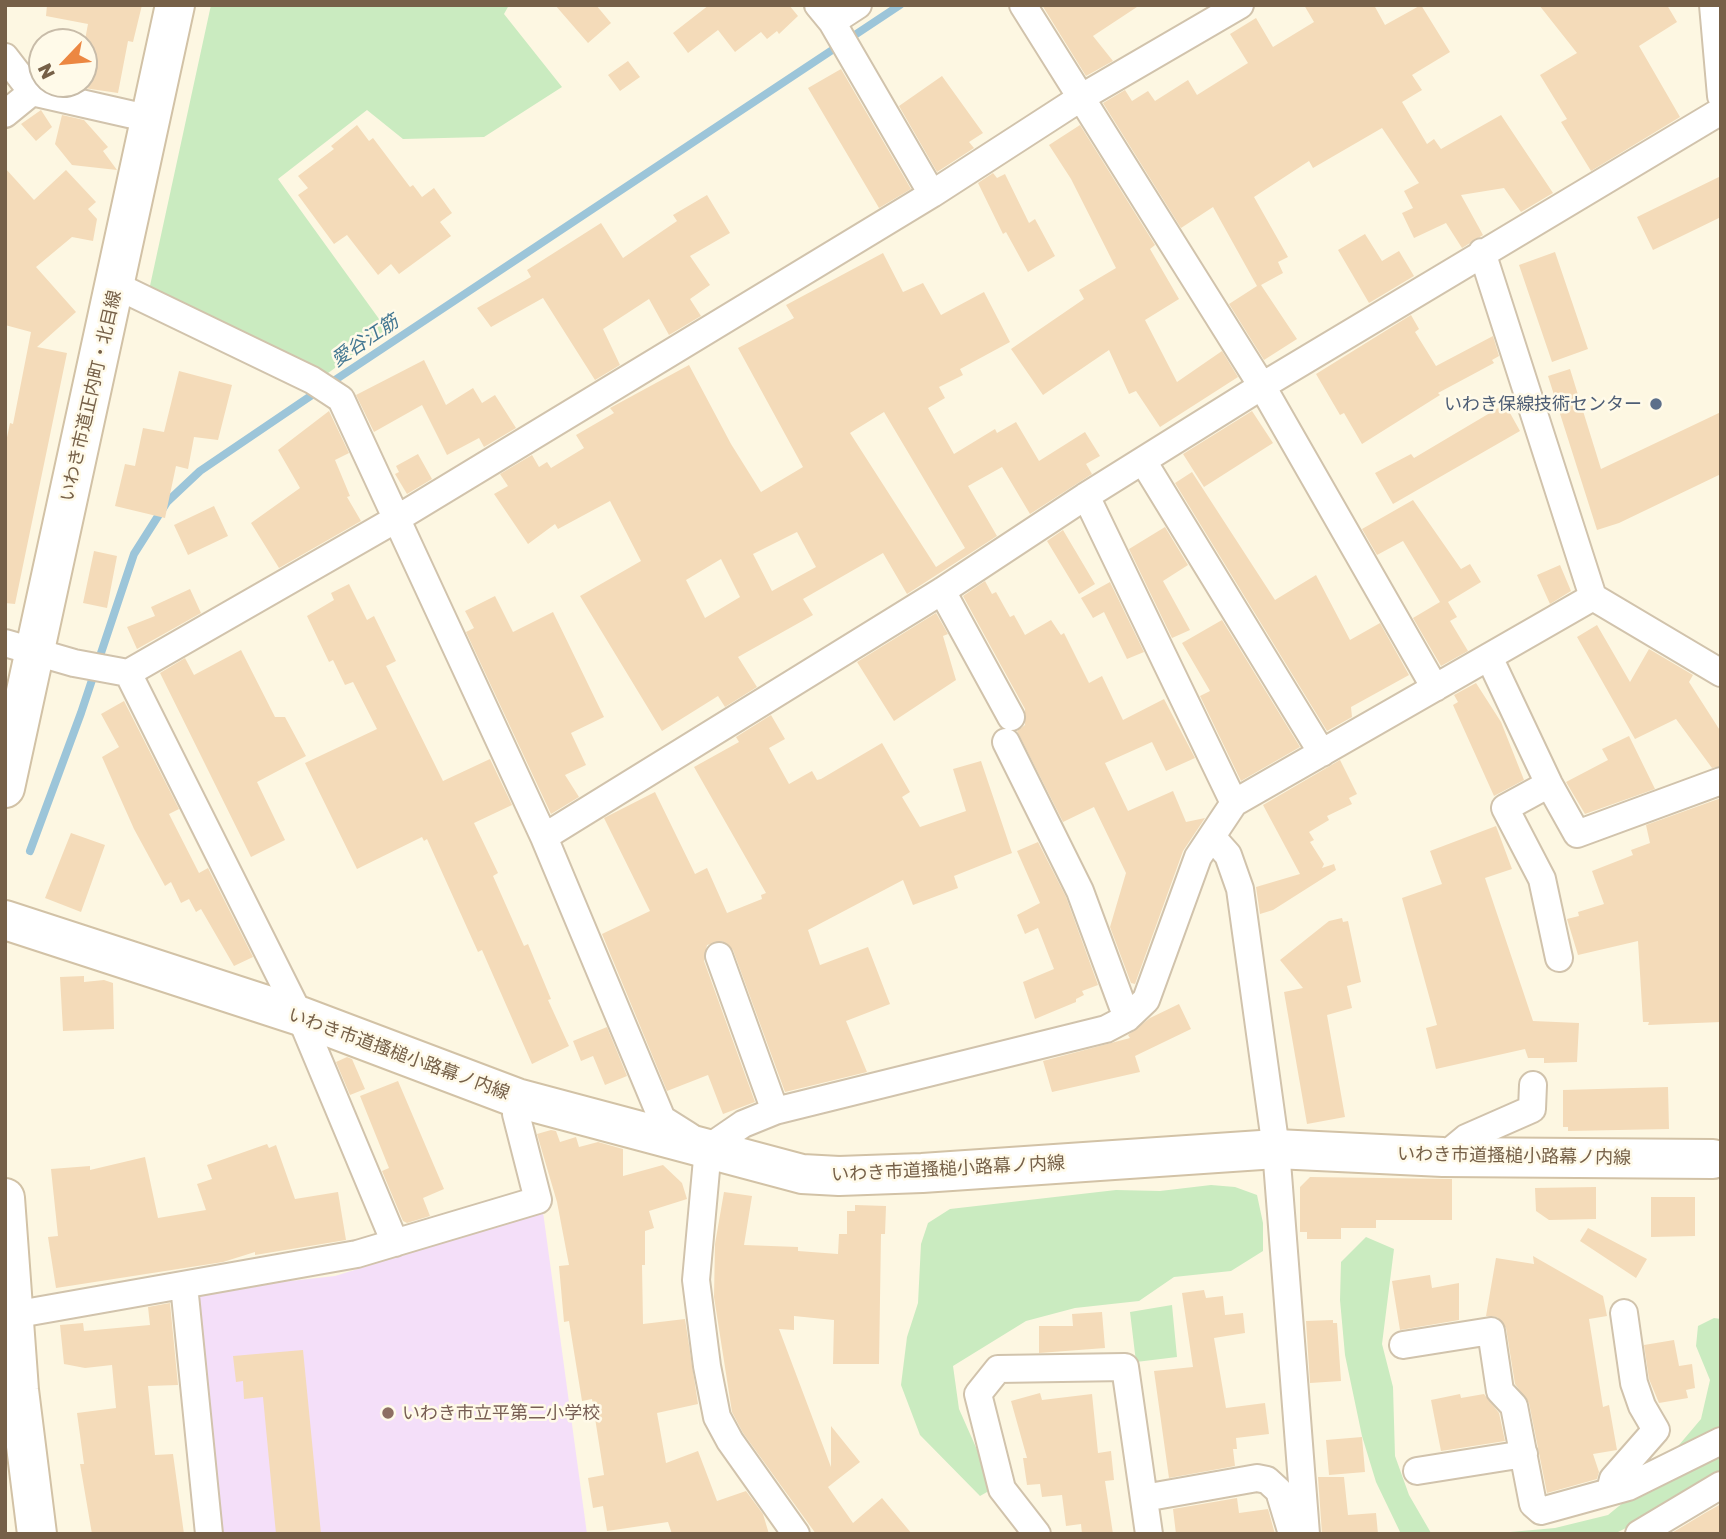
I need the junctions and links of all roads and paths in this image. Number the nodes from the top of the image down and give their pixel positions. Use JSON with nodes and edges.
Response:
{"nodes":[{"id":1,"x":175,"y":5,"type":"edge"},
{"id":2,"x":858,"y":5,"type":"edge"},
{"id":3,"x":1023,"y":5,"type":"edge"},
{"id":4,"x":1240,"y":5,"type":"edge"},
{"id":5,"x":1713,"y":5,"type":"edge"},
{"id":6,"x":829,"y":19,"type":"edge"},
{"id":7,"x":5,"y":57,"type":"edge"},
{"id":8,"x":28,"y":87,"type":"edge"},
{"id":9,"x":28,"y":95,"type":"edge"},
{"id":10,"x":1721,"y":96,"type":"edge"},
{"id":11,"x":1082,"y":97,"type":"junction"},
{"id":12,"x":58,"y":98,"type":"edge"},
{"id":13,"x":1721,"y":111,"type":"edge"},
{"id":14,"x":5,"y":114,"type":"edge"},
{"id":15,"x":151,"y":119,"type":"junction"},
{"id":16,"x":932,"y":194,"type":"junction"},
{"id":17,"x":1482,"y":252,"type":"junction"},
{"id":18,"x":117,"y":286,"type":"junction"},
{"id":19,"x":1262,"y":386,"type":"junction"},
{"id":20,"x":1143,"y":461,"type":"junction"},
{"id":21,"x":1086,"y":496,"type":"junction"},
{"id":22,"x":398,"y":518,"type":"junction"},
{"id":23,"x":942,"y":591,"type":"junction"},
{"id":24,"x":1593,"y":597,"type":"junction"},
{"id":25,"x":19,"y":647,"type":"edge"},
{"id":26,"x":1489,"y":657,"type":"junction"},
{"id":27,"x":120,"y":672,"type":"junction"},
{"id":28,"x":1721,"y":673,"type":"edge"},
{"id":29,"x":1435,"y":688,"type":"junction"},
{"id":30,"x":1322,"y":753,"type":"junction"},
{"id":31,"x":1721,"y":781,"type":"edge"},
{"id":32,"x":1549,"y":785,"type":"junction"},
{"id":33,"x":5,"y":788,"type":"edge"},
{"id":34,"x":1234,"y":803,"type":"junction"},
{"id":35,"x":544,"y":837,"type":"junction"},
{"id":36,"x":1212,"y":837,"type":"junction"},
{"id":37,"x":5,"y":920,"type":"edge"},
{"id":38,"x":719,"y":956,"type":"dead end"},
{"id":39,"x":1559,"y":958,"type":"dead end"},
{"id":40,"x":300,"y":1016,"type":"junction"},
{"id":41,"x":1127,"y":1018,"type":"junction"},
{"id":42,"x":1532,"y":1085,"type":"dead end"},
{"id":43,"x":517,"y":1098,"type":"junction"},
{"id":44,"x":775,"y":1111,"type":"junction"},
{"id":45,"x":708,"y":1148,"type":"junction"},
{"id":46,"x":1276,"y":1149,"type":"junction"},
{"id":47,"x":1443,"y":1157,"type":"junction"},
{"id":48,"x":1717,"y":1159,"type":"edge"},
{"id":49,"x":5,"y":1198,"type":"edge"},
{"id":50,"x":395,"y":1242,"type":"junction"},
{"id":51,"x":184,"y":1285,"type":"junction"},
{"id":52,"x":1624,"y":1313,"type":"dead end"},
{"id":53,"x":13,"y":1315,"type":"junction"},
{"id":54,"x":1403,"y":1345,"type":"dead end"},
{"id":55,"x":1721,"y":1441,"type":"edge"},
{"id":56,"x":15,"y":1443,"type":"edge"},
{"id":57,"x":1524,"y":1454,"type":"junction"},
{"id":58,"x":1417,"y":1471,"type":"dead end"},
{"id":59,"x":1721,"y":1485,"type":"edge"},
{"id":60,"x":1610,"y":1491,"type":"junction"},
{"id":61,"x":1144,"y":1498,"type":"junction"},
{"id":62,"x":37,"y":1534,"type":"edge"},
{"id":63,"x":209,"y":1534,"type":"edge"},
{"id":64,"x":796,"y":1534,"type":"edge"},
{"id":65,"x":1037,"y":1534,"type":"edge"},
{"id":66,"x":1149,"y":1534,"type":"edge"},
{"id":67,"x":1292,"y":1534,"type":"edge"},
{"id":68,"x":1306,"y":1534,"type":"edge"},
{"id":69,"x":1639,"y":1534,"type":"edge"}],
"edges":[{"from":1,"to":15,"type":"street","name":"いわき市道正内町・北目線"},
{"from":2,"to":6,"type":"street"},
{"from":3,"to":11,"type":"street"},
{"from":4,"to":11,"type":"street"},
{"from":5,"to":10,"type":"street"},
{"from":6,"to":16,"type":"street"},
{"from":7,"to":8,"type":"street"},
{"from":9,"to":14,"type":"street"},
{"from":11,"to":16,"type":"street"},
{"from":11,"to":19,"type":"street"},
{"from":12,"to":15,"type":"street"},
{"from":13,"to":17,"type":"street"},
{"from":15,"to":18,"type":"street","name":"いわき市道正内町・北目線"},
{"from":16,"to":22,"type":"street"},
{"from":17,"to":19,"type":"street"},
{"from":17,"to":24,"type":"street"},
{"from":18,"to":22,"type":"street"},
{"from":18,"to":25,"type":"street","name":"いわき市道正内町・北目線"},
{"from":19,"to":20,"type":"street"},
{"from":19,"to":29,"type":"street"},
{"from":20,"to":21,"type":"street"},
{"from":20,"to":30,"type":"street"},
{"from":21,"to":23,"type":"street"},
{"from":21,"to":34,"type":"street"},
{"from":22,"to":27,"type":"street"},
{"from":22,"to":35,"type":"street"},
{"from":23,"to":35,"type":"street"},
{"from":23,"to":41,"type":"street"},
{"from":24,"to":26,"type":"street"},
{"from":24,"to":28,"type":"street"},
{"from":25,"to":27,"type":"street"},
{"from":25,"to":33,"type":"street","name":"いわき市道正内町・北目線"},
{"from":26,"to":29,"type":"street"},
{"from":26,"to":32,"type":"street"},
{"from":27,"to":40,"type":"street"},
{"from":29,"to":30,"type":"street"},
{"from":30,"to":34,"type":"street"},
{"from":31,"to":32,"type":"street"},
{"from":32,"to":39,"type":"street"},
{"from":34,"to":36,"type":"street"},
{"from":35,"to":45,"type":"street"},
{"from":36,"to":41,"type":"street"},
{"from":36,"to":46,"type":"street"},
{"from":37,"to":40,"type":"street","name":"いわき市道搔槌小路幕ノ内線"},
{"from":38,"to":44,"type":"street"},
{"from":40,"to":43,"type":"street","name":"いわき市道搔槌小路幕ノ内線"},
{"from":40,"to":50,"type":"street"},
{"from":41,"to":44,"type":"street"},
{"from":42,"to":47,"type":"street"},
{"from":43,"to":45,"type":"street","name":"いわき市道搔槌小路幕ノ内線"},
{"from":43,"to":50,"type":"street"},
{"from":44,"to":45,"type":"street"},
{"from":45,"to":46,"type":"street","name":"いわき市道搔槌小路幕ノ内線"},
{"from":45,"to":64,"type":"street"},
{"from":46,"to":47,"type":"street","name":"いわき市道搔槌小路幕ノ内線"},
{"from":46,"to":68,"type":"street"},
{"from":47,"to":48,"type":"street","name":"いわき市道搔槌小路幕ノ内線"},
{"from":49,"to":53,"type":"street"},
{"from":50,"to":51,"type":"street"},
{"from":51,"to":53,"type":"street"},
{"from":51,"to":63,"type":"street"},
{"from":52,"to":60,"type":"street"},
{"from":53,"to":56,"type":"street"},
{"from":54,"to":57,"type":"street"},
{"from":55,"to":60,"type":"street"},
{"from":56,"to":62,"type":"street"},
{"from":57,"to":58,"type":"street"},
{"from":57,"to":60,"type":"street"},
{"from":59,"to":69,"type":"street"},
{"from":61,"to":65,"type":"street"},
{"from":61,"to":66,"type":"street"},
{"from":61,"to":67,"type":"street"}]}
